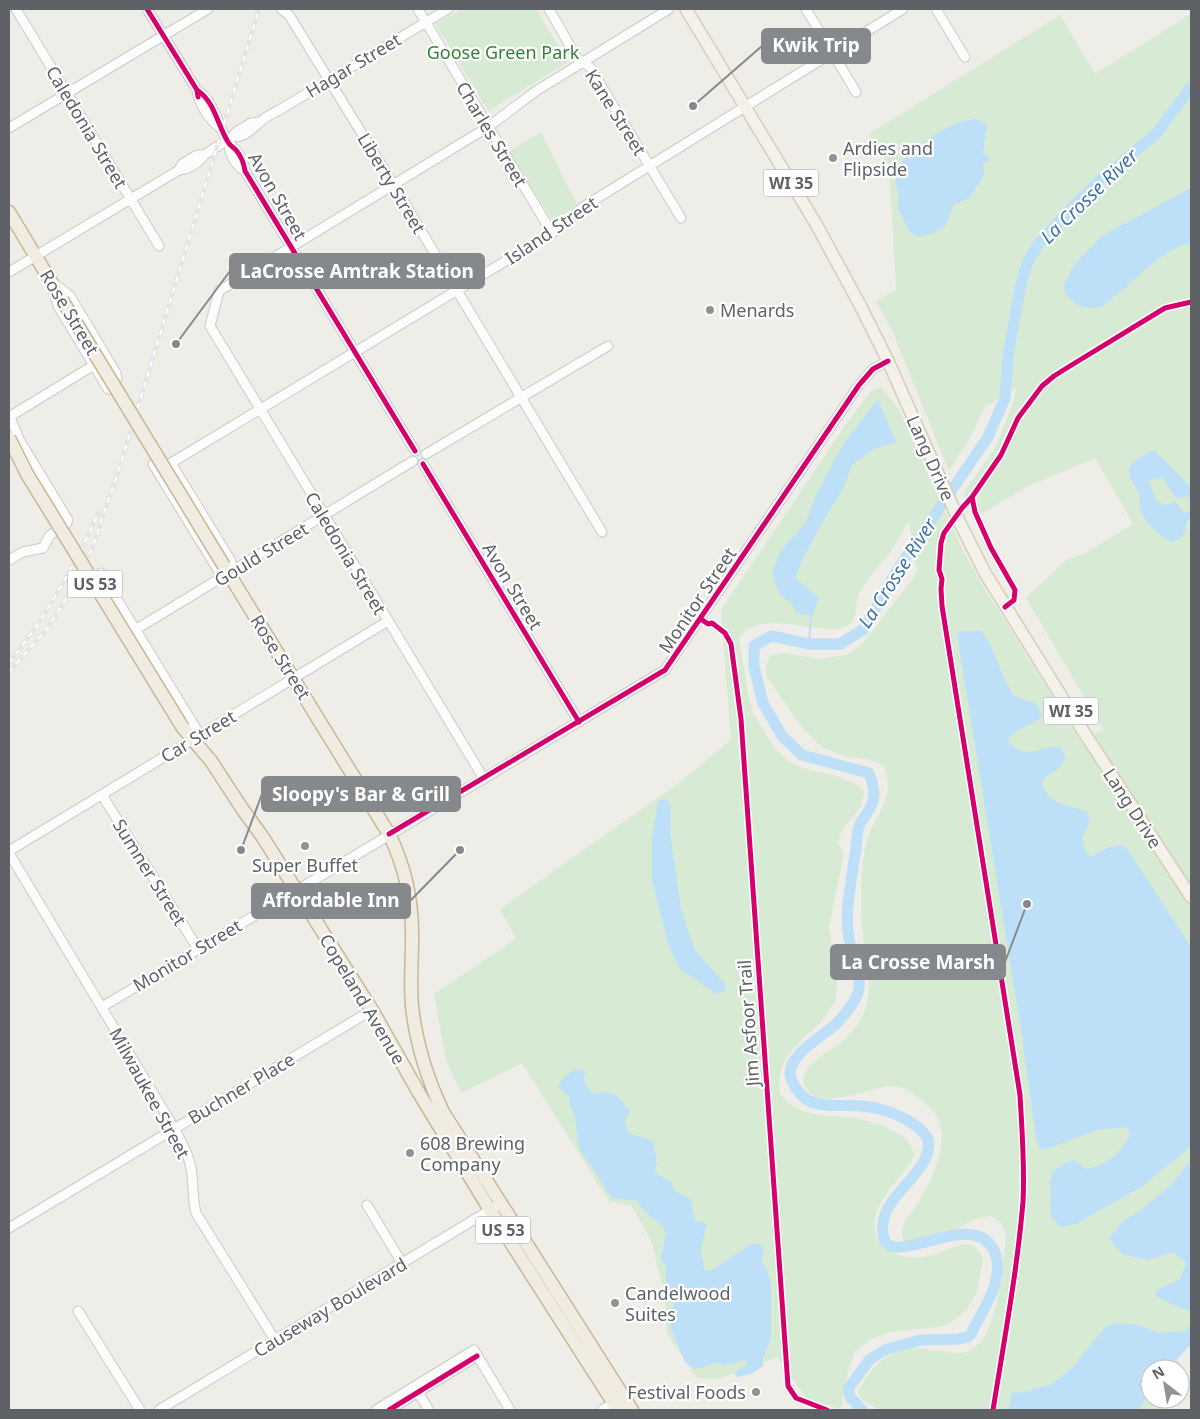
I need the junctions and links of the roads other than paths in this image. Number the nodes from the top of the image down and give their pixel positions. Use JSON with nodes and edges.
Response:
{"nodes":[{"id":1,"x":16,"y":9,"type":"edge"},
{"id":2,"x":148,"y":9,"type":"edge"},
{"id":3,"x":208,"y":9,"type":"edge"},
{"id":4,"x":418,"y":9,"type":"edge"},
{"id":5,"x":448,"y":9,"type":"edge"},
{"id":6,"x":548,"y":9,"type":"edge"},
{"id":7,"x":668,"y":9,"type":"edge"},
{"id":8,"x":686,"y":9,"type":"edge"},
{"id":9,"x":806,"y":9,"type":"edge"},
{"id":10,"x":903,"y":9,"type":"edge"},
{"id":11,"x":936,"y":9,"type":"edge"},
{"id":12,"x":286,"y":11,"type":"edge"},
{"id":13,"x":426,"y":22,"type":"junction"},
{"id":14,"x":164,"y":35,"type":"junction"},
{"id":15,"x":833,"y":53,"type":"junction"},
{"id":16,"x":965,"y":57,"type":"dead end"},
{"id":17,"x":583,"y":62,"type":"junction"},
{"id":18,"x":329,"y":79,"type":"junction"},
{"id":19,"x":856,"y":92,"type":"dead end"},
{"id":20,"x":67,"y":93,"type":"junction"},
{"id":21,"x":744,"y":106,"type":"junction"},
{"id":22,"x":488,"y":127,"type":"junction"},
{"id":23,"x":9,"y":128,"type":"edge"},
{"id":24,"x":230,"y":141,"type":"junction"},
{"id":25,"x":650,"y":166,"type":"junction"},
{"id":26,"x":393,"y":184,"type":"junction"},
{"id":27,"x":131,"y":199,"type":"junction"},
{"id":28,"x":9,"y":212,"type":"edge"},
{"id":29,"x":681,"y":218,"type":"dead end"},
{"id":30,"x":552,"y":233,"type":"junction"},
{"id":31,"x":159,"y":246,"type":"dead end"},
{"id":32,"x":291,"y":247,"type":"junction"},
{"id":33,"x":36,"y":256,"type":"junction"},
{"id":34,"x":9,"y":272,"type":"edge"},
{"id":35,"x":50,"y":280,"type":"junction"},
{"id":36,"x":457,"y":290,"type":"junction"},
{"id":37,"x":608,"y":346,"type":"dead end"},
{"id":38,"x":356,"y":352,"type":"junction"},
{"id":39,"x":888,"y":361,"type":"junction"},
{"id":40,"x":94,"y":365,"type":"junction"},
{"id":41,"x":522,"y":396,"type":"junction"},
{"id":42,"x":260,"y":410,"type":"junction"},
{"id":43,"x":9,"y":416,"type":"edge"},
{"id":44,"x":9,"y":438,"type":"edge"},
{"id":45,"x":416,"y":451,"type":"junction"},
{"id":46,"x":426,"y":454,"type":"junction"},
{"id":47,"x":413,"y":461,"type":"junction"},
{"id":48,"x":153,"y":464,"type":"dead end"},
{"id":49,"x":423,"y":464,"type":"junction"},
{"id":50,"x":324,"y":516,"type":"junction"},
{"id":51,"x":602,"y":532,"type":"dead end"},
{"id":52,"x":9,"y":560,"type":"edge"},
{"id":53,"x":226,"y":570,"type":"junction"},
{"id":54,"x":101,"y":573,"type":"dead end"},
{"id":55,"x":388,"y":621,"type":"junction"},
{"id":56,"x":135,"y":630,"type":"junction"},
{"id":57,"x":294,"y":678,"type":"junction"},
{"id":58,"x":579,"y":722,"type":"junction"},
{"id":59,"x":196,"y":738,"type":"junction"},
{"id":60,"x":484,"y":779,"type":"junction"},
{"id":61,"x":102,"y":795,"type":"junction"},
{"id":62,"x":389,"y":834,"type":"junction"},
{"id":63,"x":9,"y":852,"type":"edge"},
{"id":64,"x":296,"y":890,"type":"junction"},
{"id":65,"x":1191,"y":897,"type":"edge"},
{"id":66,"x":198,"y":949,"type":"junction"},
{"id":67,"x":102,"y":1007,"type":"junction"},
{"id":68,"x":372,"y":1010,"type":"junction"},
{"id":69,"x":174,"y":1128,"type":"junction"},
{"id":70,"x":459,"y":1135,"type":"joint"},
{"id":71,"x":367,"y":1205,"type":"dead end"},
{"id":72,"x":495,"y":1207,"type":"junction"},
{"id":73,"x":9,"y":1228,"type":"edge"},
{"id":74,"x":402,"y":1263,"type":"junction"},
{"id":75,"x":78,"y":1311,"type":"dead end"},
{"id":76,"x":275,"y":1340,"type":"junction"},
{"id":77,"x":580,"y":1349,"type":"junction"},
{"id":78,"x":613,"y":1381,"type":"junction"},
{"id":79,"x":416,"y":1389,"type":"junction"},
{"id":80,"x":616,"y":1407,"type":"edge"},
{"id":81,"x":140,"y":1410,"type":"edge"},
{"id":82,"x":159,"y":1410,"type":"edge"},
{"id":83,"x":376,"y":1410,"type":"edge"},
{"id":84,"x":389,"y":1410,"type":"edge"},
{"id":85,"x":429,"y":1410,"type":"edge"},
{"id":86,"x":510,"y":1410,"type":"edge"},
{"id":87,"x":602,"y":1410,"type":"edge"},
{"id":88,"x":632,"y":1410,"type":"edge"}],
"edges":[{"from":1,"to":20,"type":"street","name":"Caledonia Street"},
{"from":2,"to":14,"type":"street","name":"Avon Street"},
{"from":3,"to":14,"type":"street"},
{"from":4,"to":13,"type":"street","name":"Charles Street"},
{"from":5,"to":13,"type":"street","name":"Hagar Street"},
{"from":6,"to":17,"type":"street","name":"Kane Street"},
{"from":7,"to":17,"type":"street"},
{"from":8,"to":21,"type":"main road","name":"Lang Drive","number":"WI 35"},
{"from":9,"to":15,"type":"street"},
{"from":10,"to":15,"type":"street","name":"Island Street"},
{"from":11,"to":16,"type":"street"},
{"from":12,"to":18,"type":"street","name":"Liberty Street"},
{"from":13,"to":18,"type":"street","name":"Hagar Street"},
{"from":13,"to":22,"type":"street","name":"Charles Street"},
{"from":14,"to":20,"type":"street"},
{"from":14,"to":24,"type":"street","name":"Avon Street"},
{"from":15,"to":19,"type":"street"},
{"from":15,"to":21,"type":"street","name":"Island Street"},
{"from":17,"to":22,"type":"street"},
{"from":17,"to":25,"type":"street","name":"Kane Street"},
{"from":18,"to":24,"type":"street","name":"Hagar Street"},
{"from":18,"to":26,"type":"street","name":"Liberty Street"},
{"from":20,"to":23,"type":"street"},
{"from":20,"to":27,"type":"street","name":"Caledonia Street"},
{"from":21,"to":25,"type":"street","name":"Island Street"},
{"from":21,"to":39,"type":"main road","name":"Lang Drive","number":"WI 35"},
{"from":22,"to":26,"type":"street"},
{"from":22,"to":30,"type":"street","name":"Charles Street"},
{"from":24,"to":27,"type":"street","name":"Hagar Street"},
{"from":24,"to":32,"type":"street","name":"Avon Street"},
{"from":25,"to":29,"type":"street","name":"Kane Street"},
{"from":25,"to":30,"type":"street","name":"Island Street"},
{"from":26,"to":32,"type":"street"},
{"from":26,"to":36,"type":"street","name":"Liberty Street"},
{"from":27,"to":31,"type":"street","name":"Caledonia Street"},
{"from":27,"to":33,"type":"street","name":"Hagar Street"},
{"from":28,"to":33,"type":"highway","name":"Rose Street","number":"US 53"},
{"from":30,"to":36,"type":"street","name":"Island Street"},
{"from":32,"to":38,"type":"street","name":"Avon Street"},
{"from":32,"to":42,"type":"street","name":"Caledonia Street"},
{"from":33,"to":34,"type":"street","name":"Hagar Street"},
{"from":33,"to":35,"type":"highway","name":"Rose Street","number":"US 53"},
{"from":35,"to":40,"type":"street"},
{"from":35,"to":40,"type":"street"},
{"from":35,"to":53,"type":"highway","name":"Rose Street","number":"US 53","bridge":true},
{"from":36,"to":38,"type":"street","name":"Island Street"},
{"from":36,"to":41,"type":"street","name":"Liberty Street"},
{"from":37,"to":41,"type":"street"},
{"from":38,"to":42,"type":"street","name":"Island Street"},
{"from":38,"to":45,"type":"street","name":"Avon Street"},
{"from":39,"to":58,"type":"street","name":"Monitor Street"},
{"from":39,"to":65,"type":"main road","name":"Lang Drive","number":"WI 35"},
{"from":40,"to":43,"type":"street"},
{"from":41,"to":46,"type":"street"},
{"from":41,"to":51,"type":"street","name":"Liberty Street"},
{"from":42,"to":50,"type":"street","name":"Caledonia Street"},
{"from":42,"to":53,"type":"street","name":"Island Street"},
{"from":43,"to":52,"type":"street"},
{"from":44,"to":59,"type":"highway","name":"Copeland Avenue","number":"US 53","bridge":true},
{"from":45,"to":46,"type":"street"},
{"from":45,"to":47,"type":"street"},
{"from":46,"to":49,"type":"street"},
{"from":47,"to":49,"type":"street"},
{"from":47,"to":50,"type":"street","name":"Gould Street"},
{"from":48,"to":53,"type":"street"},
{"from":49,"to":58,"type":"street","name":"Avon Street"},
{"from":50,"to":53,"type":"street","name":"Gould Street"},
{"from":50,"to":55,"type":"street","name":"Caledonia Street"},
{"from":53,"to":56,"type":"street","name":"Gould Street"},
{"from":53,"to":57,"type":"highway","name":"Rose Street","number":"US 53"},
{"from":54,"to":56,"type":"street"},
{"from":55,"to":57,"type":"street","name":"Car Street"},
{"from":55,"to":60,"type":"street","name":"Caledonia Street"},
{"from":56,"to":59,"type":"street"},
{"from":57,"to":59,"type":"street","name":"Car Street"},
{"from":57,"to":62,"type":"highway","name":"Rose Street","number":"US 53"},
{"from":58,"to":60,"type":"street","name":"Monitor Street"},
{"from":59,"to":61,"type":"street","name":"Car Street"},
{"from":59,"to":64,"type":"highway","name":"Copeland Avenue","number":"US 53"},
{"from":60,"to":62,"type":"street","name":"Monitor Street"},
{"from":61,"to":63,"type":"street","name":"Car Street"},
{"from":61,"to":66,"type":"street","name":"Sumner Street"},
{"from":62,"to":64,"type":"street","name":"Monitor Street"},
{"from":62,"to":70,"type":"highway","name":"Rose Street","number":"US 53"},
{"from":63,"to":67,"type":"street","name":"Milwaukee Street"},
{"from":64,"to":66,"type":"street","name":"Monitor Street"},
{"from":64,"to":68,"type":"highway","name":"Copeland Avenue","number":"US 53"},
{"from":66,"to":67,"type":"street","name":"Monitor Street"},
{"from":67,"to":69,"type":"street","name":"Milwaukee Street"},
{"from":68,"to":69,"type":"street","name":"Buchner Place"},
{"from":68,"to":72,"type":"highway","name":"Copeland Avenue","number":"US 53"},
{"from":69,"to":73,"type":"street","name":"Buchner Place"},
{"from":69,"to":76,"type":"street","name":"Milwaukee Street"},
{"from":70,"to":72,"type":"highway","name":"Copeland Avenue","number":"US 53"},
{"from":71,"to":74,"type":"street"},
{"from":72,"to":74,"type":"street","name":"Causeway Boulevard"},
{"from":72,"to":77,"type":"highway","name":"Copeland Avenue","number":"US 53"},
{"from":72,"to":78,"type":"highway","name":"Copeland Avenue","number":"US 53"},
{"from":74,"to":76,"type":"street","name":"Causeway Boulevard"},
{"from":75,"to":81,"type":"street"},
{"from":76,"to":82,"type":"street","name":"Causeway Boulevard"},
{"from":77,"to":78,"type":"highway"},
{"from":77,"to":80,"type":"highway","name":"Copeland Avenue","number":"US 53"},
{"from":78,"to":88,"type":"highway","name":"Copeland Avenue","number":"US 53"},
{"from":79,"to":83,"type":"street"},
{"from":79,"to":84,"type":"street"},
{"from":79,"to":85,"type":"street"},
{"from":79,"to":86,"type":"street"},
{"from":80,"to":87,"type":"street"}]}
